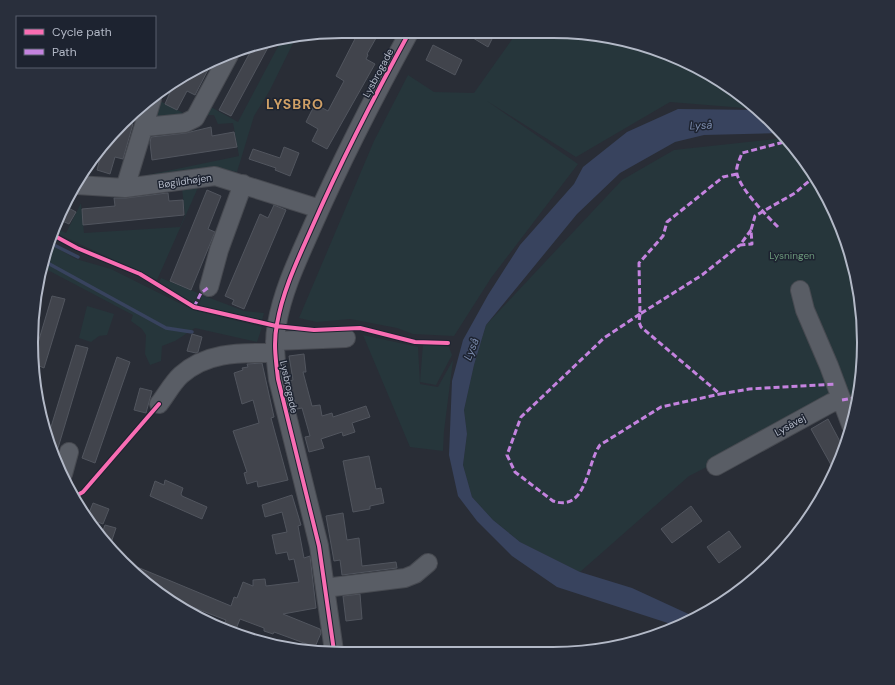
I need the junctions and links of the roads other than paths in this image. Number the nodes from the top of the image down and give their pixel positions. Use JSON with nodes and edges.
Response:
{"nodes":[{"id":1,"x":406,"y":38,"type":"edge"},
{"id":2,"x":226,"y":61,"type":"edge"},
{"id":3,"x":150,"y":107,"type":"edge"},
{"id":4,"x":145,"y":127,"type":"junction"},
{"id":5,"x":243,"y":184,"type":"junction"},
{"id":6,"x":81,"y":186,"type":"edge"},
{"id":7,"x":126,"y":188,"type":"junction"},
{"id":8,"x":320,"y":209,"type":"junction"},
{"id":9,"x":209,"y":286,"type":"dead end"},
{"id":10,"x":800,"y":290,"type":"dead end"},
{"id":11,"x":346,"y":338,"type":"dead end"},
{"id":12,"x":275,"y":347,"type":"junction"},
{"id":13,"x":842,"y":400,"type":"junction"},
{"id":14,"x":158,"y":404,"type":"dead end"},
{"id":15,"x":848,"y":417,"type":"edge"},
{"id":16,"x":69,"y":452,"type":"dead end"},
{"id":17,"x":716,"y":466,"type":"dead end"},
{"id":18,"x":65,"y":467,"type":"edge"},
{"id":19,"x":428,"y":563,"type":"dead end"},
{"id":20,"x":325,"y":588,"type":"junction"},
{"id":21,"x":333,"y":647,"type":"edge"}],
"edges":[{"from":1,"to":8,"type":"street","name":"Lysbrogade"},
{"from":2,"to":4,"type":"street"},
{"from":3,"to":4,"type":"street"},
{"from":4,"to":7,"type":"street"},
{"from":5,"to":7,"type":"street","name":"Bøgildhøjen"},
{"from":5,"to":8,"type":"street","name":"Bøgildhøjen"},
{"from":5,"to":9,"type":"street"},
{"from":6,"to":7,"type":"street","name":"Bøgildhøjen"},
{"from":8,"to":12,"type":"street","name":"Lysbrogade"},
{"from":10,"to":13,"type":"street"},
{"from":11,"to":12,"type":"street"},
{"from":12,"to":14,"type":"street"},
{"from":12,"to":20,"type":"street","name":"Lysbrogade"},
{"from":13,"to":15,"type":"street"},
{"from":13,"to":17,"type":"street","name":"Lysåvej"},
{"from":16,"to":18,"type":"street"},
{"from":19,"to":20,"type":"street"},
{"from":20,"to":21,"type":"street","name":"Lysbrogade"}]}
